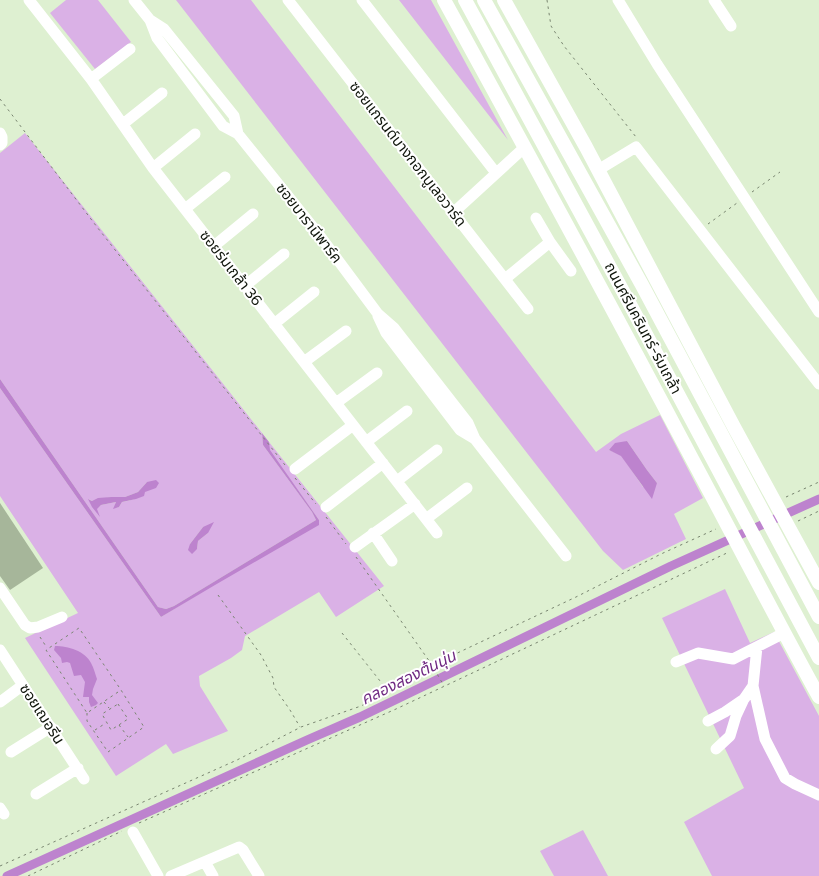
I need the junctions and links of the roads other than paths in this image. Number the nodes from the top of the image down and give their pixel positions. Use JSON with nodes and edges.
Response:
{"nodes":[{"id":1,"x":29,"y":0,"type":"edge"},
{"id":2,"x":134,"y":0,"type":"edge"},
{"id":3,"x":288,"y":0,"type":"edge"},
{"id":4,"x":362,"y":0,"type":"edge"},
{"id":5,"x":444,"y":0,"type":"edge"},
{"id":6,"x":465,"y":0,"type":"edge"},
{"id":7,"x":484,"y":0,"type":"edge"},
{"id":8,"x":618,"y":0,"type":"edge"},
{"id":9,"x":714,"y":0,"type":"edge"},
{"id":10,"x":506,"y":1,"type":"edge"},
{"id":11,"x":474,"y":18,"type":"junction"},
{"id":12,"x":731,"y":26,"type":"dead end"},
{"id":13,"x":504,"y":35,"type":"junction"},
{"id":14,"x":130,"y":48,"type":"dead end"},
{"id":15,"x":91,"y":79,"type":"junction"},
{"id":16,"x":162,"y":93,"type":"dead end"},
{"id":17,"x":123,"y":124,"type":"junction"},
{"id":18,"x":516,"y":130,"type":"junction"},
{"id":19,"x":0,"y":133,"type":"edge"},
{"id":20,"x":195,"y":134,"type":"dead end"},
{"id":21,"x":0,"y":145,"type":"edge"},
{"id":22,"x":525,"y":147,"type":"junction"},
{"id":23,"x":586,"y":147,"type":"junction"},
{"id":24,"x":153,"y":168,"type":"junction"},
{"id":25,"x":598,"y":170,"type":"junction"},
{"id":26,"x":496,"y":173,"type":"junction"},
{"id":27,"x":225,"y":177,"type":"dead end"},
{"id":28,"x":184,"y":209,"type":"junction"},
{"id":29,"x":453,"y":213,"type":"junction"},
{"id":30,"x":253,"y":214,"type":"dead end"},
{"id":31,"x":536,"y":218,"type":"dead end"},
{"id":32,"x":550,"y":242,"type":"junction"},
{"id":33,"x":214,"y":246,"type":"junction"},
{"id":34,"x":284,"y":254,"type":"dead end"},
{"id":35,"x":571,"y":271,"type":"dead end"},
{"id":36,"x":505,"y":280,"type":"junction"},
{"id":37,"x":245,"y":286,"type":"junction"},
{"id":38,"x":314,"y":292,"type":"dead end"},
{"id":39,"x":528,"y":309,"type":"dead end"},
{"id":40,"x":819,"y":312,"type":"edge"},
{"id":41,"x":274,"y":324,"type":"junction"},
{"id":42,"x":346,"y":331,"type":"dead end"},
{"id":43,"x":304,"y":362,"type":"junction"},
{"id":44,"x":377,"y":373,"type":"dead end"},
{"id":45,"x":819,"y":384,"type":"edge"},
{"id":46,"x":336,"y":403,"type":"junction"},
{"id":47,"x":407,"y":411,"type":"dead end"},
{"id":48,"x":353,"y":425,"type":"junction"},
{"id":49,"x":734,"y":427,"type":"junction"},
{"id":50,"x":366,"y":442,"type":"junction"},
{"id":51,"x":437,"y":450,"type":"dead end"},
{"id":52,"x":689,"y":454,"type":"junction"},
{"id":53,"x":383,"y":463,"type":"junction"},
{"id":54,"x":292,"y":471,"type":"road end"},
{"id":55,"x":397,"y":481,"type":"junction"},
{"id":56,"x":467,"y":488,"type":"dead end"},
{"id":57,"x":415,"y":504,"type":"junction"},
{"id":58,"x":322,"y":509,"type":"road end"},
{"id":59,"x":426,"y":518,"type":"junction"},
{"id":60,"x":373,"y":533,"type":"junction"},
{"id":61,"x":437,"y":533,"type":"dead end"},
{"id":62,"x":353,"y":550,"type":"road end"},
{"id":63,"x":566,"y":556,"type":"dead end"},
{"id":64,"x":392,"y":561,"type":"dead end"},
{"id":65,"x":817,"y":580,"type":"edge"},
{"id":66,"x":0,"y":588,"type":"edge"},
{"id":67,"x":819,"y":593,"type":"edge"},
{"id":68,"x":819,"y":617,"type":"edge"},
{"id":69,"x":62,"y":618,"type":"dead end"},
{"id":70,"x":781,"y":628,"type":"junction"},
{"id":71,"x":757,"y":647,"type":"junction"},
{"id":72,"x":0,"y":650,"type":"edge"},
{"id":73,"x":819,"y":658,"type":"edge"},
{"id":74,"x":676,"y":662,"type":"dead end"},
{"id":75,"x":23,"y":685,"type":"junction"},
{"id":76,"x":754,"y":686,"type":"junction"},
{"id":77,"x":819,"y":696,"type":"edge"},
{"id":78,"x":744,"y":699,"type":"junction"},
{"id":79,"x":0,"y":702,"type":"edge"},
{"id":80,"x":708,"y":720,"type":"dead end"},
{"id":81,"x":51,"y":727,"type":"junction"},
{"id":82,"x":716,"y":749,"type":"dead end"},
{"id":83,"x":11,"y":752,"type":"dead end"},
{"id":84,"x":78,"y":768,"type":"junction"},
{"id":85,"x":84,"y":779,"type":"dead end"},
{"id":86,"x":36,"y":794,"type":"dead end"},
{"id":87,"x":819,"y":796,"type":"edge"},
{"id":88,"x":131,"y":829,"type":"road end"},
{"id":89,"x":205,"y":862,"type":"junction"},
{"id":90,"x":158,"y":876,"type":"edge"},
{"id":91,"x":171,"y":876,"type":"edge"},
{"id":92,"x":213,"y":876,"type":"edge"},
{"id":93,"x":258,"y":876,"type":"edge"}],
"edges":[{"from":1,"to":15,"type":"street","name":"ซอยร่มเกล้า 36"},
{"from":2,"to":63,"type":"street","name":"ซอยบารานีพาร์ค"},
{"from":3,"to":29,"type":"street","name":"ซอยแกรนด์บางกอกบูเลอวาร์ด"},
{"from":4,"to":26,"type":"street"},
{"from":5,"to":18,"type":"main road"},
{"from":6,"to":11,"type":"main road","name":"ถนนศรีนครินทร์-ร่มเกล้า"},
{"from":7,"to":13,"type":"main road","name":"ถนนศรีนครินทร์-ร่มเกล้า"},
{"from":8,"to":40,"type":"street"},
{"from":9,"to":12,"type":"street"},
{"from":10,"to":23,"type":"main road"},
{"from":11,"to":18,"type":"main road"},
{"from":11,"to":73,"type":"main road","name":"ถนนศรีนครินทร์-ร่มเกล้า"},
{"from":13,"to":23,"type":"main road"},
{"from":13,"to":68,"type":"main road","name":"ถนนศรีนครินทร์-ร่มเกล้า"},
{"from":14,"to":15,"type":"street"},
{"from":15,"to":17,"type":"street","name":"ซอยร่มเกล้า 36"},
{"from":16,"to":17,"type":"street"},
{"from":17,"to":24,"type":"street","name":"ซอยร่มเกล้า 36"},
{"from":18,"to":22,"type":"main road","name":"ถนนศรีนครินทร์-ร่มเกล้า"},
{"from":19,"to":21,"type":"street"},
{"from":20,"to":24,"type":"street"},
{"from":22,"to":26,"type":"street"},
{"from":22,"to":52,"type":"main road","name":"ถนนศรีนครินทร์-ร่มเกล้า"},
{"from":23,"to":25,"type":"main road"},
{"from":24,"to":28,"type":"street","name":"ซอยร่มเกล้า 36"},
{"from":25,"to":45,"type":"street"},
{"from":25,"to":49,"type":"main road"},
{"from":26,"to":29,"type":"street"},
{"from":27,"to":28,"type":"street"},
{"from":28,"to":33,"type":"street","name":"ซอยร่มเกล้า 36"},
{"from":29,"to":36,"type":"street","name":"ซอยแกรนด์บางกอกบูเลอวาร์ด"},
{"from":30,"to":33,"type":"street"},
{"from":31,"to":32,"type":"street"},
{"from":32,"to":35,"type":"street"},
{"from":32,"to":36,"type":"street"},
{"from":33,"to":37,"type":"street","name":"ซอยร่มเกล้า 36"},
{"from":34,"to":37,"type":"street"},
{"from":36,"to":39,"type":"street","name":"ซอยแกรนด์บางกอกบูเลอวาร์ด"},
{"from":37,"to":41,"type":"street","name":"ซอยร่มเกล้า 36"},
{"from":38,"to":41,"type":"street"},
{"from":41,"to":43,"type":"street","name":"ซอยร่มเกล้า 36"},
{"from":42,"to":43,"type":"street"},
{"from":43,"to":46,"type":"street","name":"ซอยร่มเกล้า 36"},
{"from":44,"to":46,"type":"street"},
{"from":46,"to":48,"type":"street","name":"ซอยร่มเกล้า 36"},
{"from":47,"to":50,"type":"street"},
{"from":48,"to":50,"type":"street","name":"ซอยร่มเกล้า 36"},
{"from":48,"to":54,"type":"street"},
{"from":49,"to":52,"type":"main road"},
{"from":49,"to":65,"type":"main road"},
{"from":50,"to":53,"type":"street","name":"ซอยร่มเกล้า 36"},
{"from":51,"to":55,"type":"street"},
{"from":52,"to":70,"type":"main road","name":"ถนนศรีนครินทร์-ร่มเกล้า"},
{"from":53,"to":55,"type":"street","name":"ซอยร่มเกล้า 36"},
{"from":53,"to":58,"type":"street"},
{"from":55,"to":57,"type":"street","name":"ซอยร่มเกล้า 36"},
{"from":56,"to":59,"type":"street"},
{"from":57,"to":59,"type":"street","name":"ซอยร่มเกล้า 36"},
{"from":57,"to":60,"type":"street"},
{"from":59,"to":61,"type":"street","name":"ซอยร่มเกล้า 36"},
{"from":60,"to":62,"type":"street"},
{"from":60,"to":64,"type":"street"},
{"from":66,"to":69,"type":"street"},
{"from":67,"to":70,"type":"main road"},
{"from":70,"to":71,"type":"street"},
{"from":70,"to":77,"type":"main road","name":"ถนนศรีนครินทร์-ร่มเกล้า"},
{"from":71,"to":74,"type":"street"},
{"from":71,"to":76,"type":"street"},
{"from":72,"to":75,"type":"street","name":"ซอยเฌอรีน"},
{"from":75,"to":79,"type":"street"},
{"from":75,"to":81,"type":"street","name":"ซอยเฌอรีน"},
{"from":76,"to":78,"type":"street"},
{"from":76,"to":87,"type":"street"},
{"from":78,"to":80,"type":"street"},
{"from":78,"to":82,"type":"street"},
{"from":81,"to":83,"type":"street"},
{"from":81,"to":84,"type":"street","name":"ซอยเฌอรีน"},
{"from":84,"to":85,"type":"street","name":"ซอยเฌอรีน"},
{"from":84,"to":86,"type":"street"},
{"from":88,"to":90,"type":"street"},
{"from":89,"to":91,"type":"street"},
{"from":89,"to":92,"type":"street"},
{"from":89,"to":93,"type":"street"}]}
